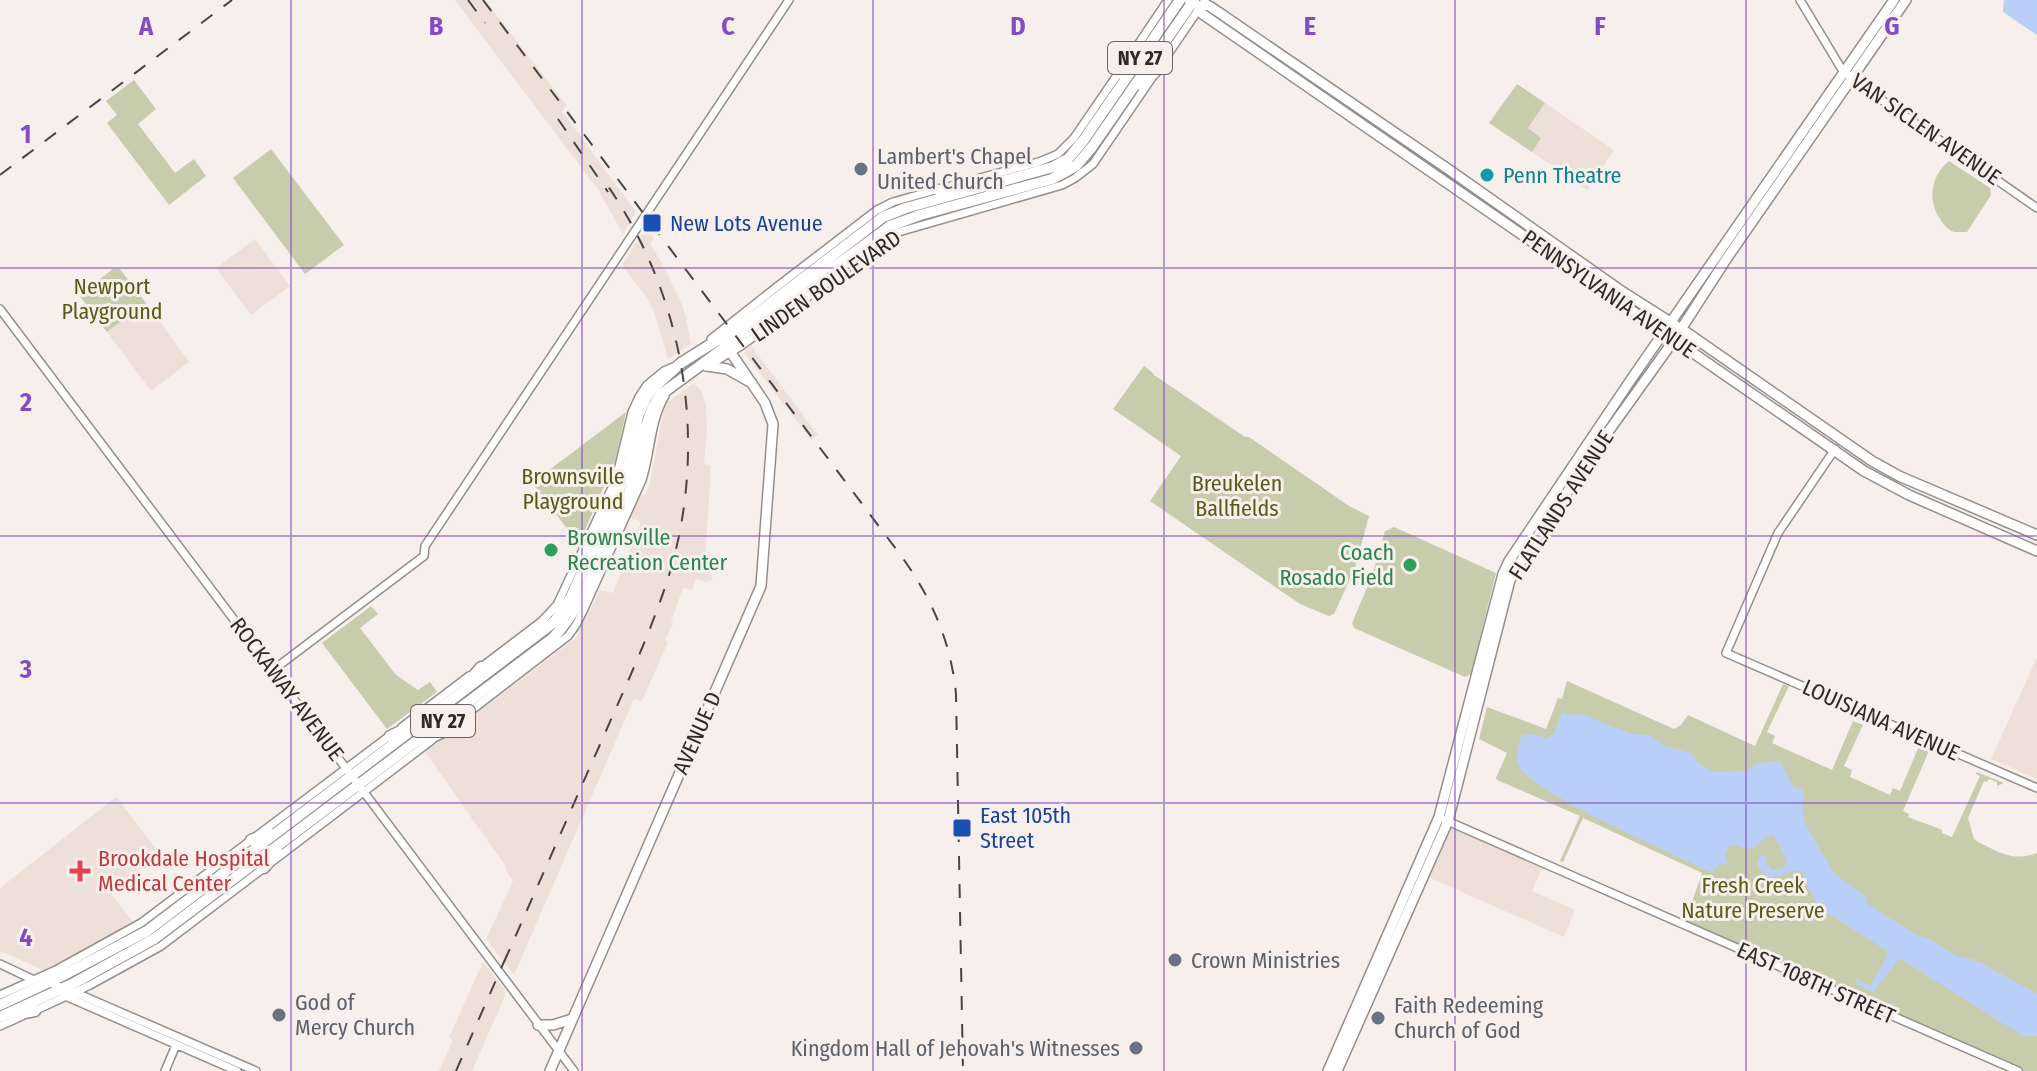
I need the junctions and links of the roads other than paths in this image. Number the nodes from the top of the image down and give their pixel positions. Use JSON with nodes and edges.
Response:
{"nodes":[{"id":1,"x":789,"y":0,"type":"edge"},
{"id":2,"x":1168,"y":0,"type":"edge"},
{"id":3,"x":1180,"y":0,"type":"edge"},
{"id":4,"x":1800,"y":0,"type":"edge"},
{"id":5,"x":1894,"y":0,"type":"edge"},
{"id":6,"x":1906,"y":0,"type":"edge"},
{"id":7,"x":1196,"y":2,"type":"edge"},
{"id":8,"x":1131,"y":55,"type":"junction"},
{"id":9,"x":1156,"y":71,"type":"junction"},
{"id":10,"x":1848,"y":75,"type":"junction"},
{"id":11,"x":1119,"y":98,"type":"junction"},
{"id":12,"x":979,"y":188,"type":"junction"},
{"id":13,"x":938,"y":190,"type":"junction"},
{"id":14,"x":2037,"y":208,"type":"edge"},
{"id":15,"x":0,"y":309,"type":"edge"},
{"id":16,"x":1671,"y":323,"type":"junction"},
{"id":17,"x":1681,"y":329,"type":"junction"},
{"id":18,"x":1664,"y":333,"type":"junction"},
{"id":19,"x":1674,"y":340,"type":"junction"},
{"id":20,"x":726,"y":345,"type":"junction"},
{"id":21,"x":681,"y":363,"type":"junction"},
{"id":22,"x":707,"y":366,"type":"junction"},
{"id":23,"x":692,"y":372,"type":"junction"},
{"id":24,"x":753,"y":384,"type":"junction"},
{"id":25,"x":670,"y":387,"type":"junction"},
{"id":26,"x":1835,"y":449,"type":"junction"},
{"id":27,"x":2037,"y":535,"type":"edge"},
{"id":28,"x":2037,"y":551,"type":"edge"},
{"id":29,"x":481,"y":667,"type":"junction"},
{"id":30,"x":273,"y":670,"type":"junction"},
{"id":31,"x":450,"y":702,"type":"junction"},
{"id":32,"x":431,"y":716,"type":"junction"},
{"id":33,"x":443,"y":732,"type":"junction"},
{"id":34,"x":390,"y":736,"type":"junction"},
{"id":35,"x":406,"y":750,"type":"junction"},
{"id":36,"x":356,"y":780,"type":"junction"},
{"id":37,"x":2037,"y":788,"type":"edge"},
{"id":38,"x":1444,"y":819,"type":"junction"},
{"id":39,"x":285,"y":826,"type":"junction"},
{"id":40,"x":286,"y":839,"type":"junction"},
{"id":41,"x":251,"y":840,"type":"junction"},
{"id":42,"x":264,"y":868,"type":"junction"},
{"id":43,"x":0,"y":964,"type":"edge"},
{"id":44,"x":54,"y":988,"type":"junction"},
{"id":45,"x":0,"y":995,"type":"edge"},
{"id":46,"x":0,"y":1005,"type":"edge"},
{"id":47,"x":35,"y":1011,"type":"junction"},
{"id":48,"x":0,"y":1017,"type":"edge"},
{"id":49,"x":572,"y":1019,"type":"junction"},
{"id":50,"x":538,"y":1025,"type":"junction"},
{"id":51,"x":0,"y":1026,"type":"edge"},
{"id":52,"x":176,"y":1045,"type":"junction"},
{"id":53,"x":559,"y":1051,"type":"junction"},
{"id":54,"x":165,"y":1071,"type":"edge"},
{"id":55,"x":237,"y":1071,"type":"edge"},
{"id":56,"x":256,"y":1071,"type":"edge"},
{"id":57,"x":550,"y":1071,"type":"edge"},
{"id":58,"x":574,"y":1071,"type":"edge"},
{"id":59,"x":1328,"y":1071,"type":"edge"},
{"id":60,"x":1337,"y":1071,"type":"edge"},
{"id":61,"x":2018,"y":1071,"type":"edge"}],
"edges":[{"from":1,"to":30,"type":"street"},
{"from":2,"to":8,"type":"street","name":"LINDEN BOULEVARD"},
{"from":3,"to":11,"type":"highway","name":"LINDEN BOULEVARD","number":"NY 27"},
{"from":4,"to":10,"type":"street","name":"VAN SICLEN AVENUE"},
{"from":5,"to":10,"type":"main road","name":"FLATLANDS AVENUE"},
{"from":6,"to":10,"type":"main road","name":"FLATLANDS AVENUE"},
{"from":7,"to":9,"type":"street","name":"LINDEN BOULEVARD"},
{"from":7,"to":11,"type":"highway","name":"LINDEN BOULEVARD","number":"NY 27"},
{"from":7,"to":16,"type":"main road","name":"PENNSYLVANIA AVENUE"},
{"from":7,"to":18,"type":"main road","name":"PENNSYLVANIA AVENUE"},
{"from":8,"to":11,"type":"highway"},
{"from":8,"to":13,"type":"street","name":"LINDEN BOULEVARD"},
{"from":9,"to":11,"type":"highway"},
{"from":9,"to":20,"type":"street","name":"LINDEN BOULEVARD"},
{"from":10,"to":14,"type":"street","name":"VAN SICLEN AVENUE"},
{"from":10,"to":16,"type":"main road","name":"FLATLANDS AVENUE"},
{"from":10,"to":17,"type":"main road","name":"FLATLANDS AVENUE"},
{"from":11,"to":12,"type":"highway","name":"LINDEN BOULEVARD","number":"NY 27"},
{"from":11,"to":20,"type":"highway","name":"LINDEN BOULEVARD","number":"NY 27"},
{"from":12,"to":13,"type":"highway"},
{"from":12,"to":20,"type":"highway","name":"LINDEN BOULEVARD","number":"NY 27"},
{"from":13,"to":21,"type":"street","name":"LINDEN BOULEVARD"},
{"from":15,"to":30,"type":"street","name":"ROCKAWAY AVENUE"},
{"from":16,"to":17,"type":"main road","name":"PENNSYLVANIA AVENUE"},
{"from":16,"to":18,"type":"main road","name":"FLATLANDS AVENUE"},
{"from":17,"to":19,"type":"main road","name":"FLATLANDS AVENUE"},
{"from":17,"to":27,"type":"main road","name":"PENNSYLVANIA AVENUE"},
{"from":18,"to":19,"type":"main road","name":"PENNSYLVANIA AVENUE"},
{"from":18,"to":38,"type":"main road","name":"FLATLANDS AVENUE"},
{"from":19,"to":26,"type":"main road","name":"PENNSYLVANIA AVENUE"},
{"from":19,"to":38,"type":"main road","name":"FLATLANDS AVENUE"},
{"from":20,"to":21,"type":"highway","name":"LINDEN BOULEVARD","number":"NY 27"},
{"from":20,"to":22,"type":"street","name":"LINDEN BOULEVARD"},
{"from":20,"to":23,"type":"highway","name":"LINDEN BOULEVARD","number":"NY 27"},
{"from":20,"to":24,"type":"main road","name":"AVENUE D"},
{"from":21,"to":29,"type":"street","name":"LINDEN BOULEVARD"},
{"from":21,"to":31,"type":"highway","name":"LINDEN BOULEVARD","number":"NY 27"},
{"from":22,"to":23,"type":"street","name":"LINDEN BOULEVARD"},
{"from":22,"to":24,"type":"main road"},
{"from":23,"to":25,"type":"highway","name":"LINDEN BOULEVARD","number":"NY 27"},
{"from":24,"to":49,"type":"main road","name":"AVENUE D"},
{"from":25,"to":33,"type":"street","name":"LINDEN BOULEVARD"},
{"from":25,"to":35,"type":"highway","name":"LINDEN BOULEVARD","number":"NY 27"},
{"from":26,"to":28,"type":"main road","name":"PENNSYLVANIA AVENUE"},
{"from":26,"to":37,"type":"street","name":"LOUISIANA AVENUE"},
{"from":29,"to":31,"type":"highway"},
{"from":29,"to":34,"type":"street","name":"LINDEN BOULEVARD"},
{"from":30,"to":36,"type":"street","name":"ROCKAWAY AVENUE"},
{"from":31,"to":32,"type":"highway","name":"LINDEN BOULEVARD","number":"NY 27"},
{"from":32,"to":34,"type":"highway"},
{"from":32,"to":36,"type":"highway","name":"LINDEN BOULEVARD","number":"NY 27"},
{"from":33,"to":35,"type":"highway"},
{"from":33,"to":36,"type":"street","name":"LINDEN BOULEVARD"},
{"from":34,"to":36,"type":"street","name":"LINDEN BOULEVARD"},
{"from":35,"to":36,"type":"highway","name":"LINDEN BOULEVARD","number":"NY 27"},
{"from":36,"to":39,"type":"highway","name":"LINDEN BOULEVARD","number":"NY 27"},
{"from":36,"to":40,"type":"highway","name":"LINDEN BOULEVARD","number":"NY 27"},
{"from":36,"to":41,"type":"street","name":"LINDEN BOULEVARD"},
{"from":36,"to":42,"type":"street","name":"LINDEN BOULEVARD"},
{"from":36,"to":50,"type":"street","name":"ROCKAWAY AVENUE"},
{"from":38,"to":59,"type":"main road","name":"FLATLANDS AVENUE"},
{"from":38,"to":60,"type":"main road","name":"FLATLANDS AVENUE"},
{"from":38,"to":61,"type":"street","name":"EAST 108TH STREET"},
{"from":39,"to":41,"type":"highway"},
{"from":39,"to":44,"type":"highway","name":"LINDEN BOULEVARD","number":"NY 27"},
{"from":40,"to":42,"type":"highway"},
{"from":40,"to":44,"type":"highway","name":"LINDEN BOULEVARD","number":"NY 27"},
{"from":41,"to":44,"type":"street","name":"LINDEN BOULEVARD"},
{"from":42,"to":44,"type":"street","name":"LINDEN BOULEVARD"},
{"from":43,"to":44,"type":"street"},
{"from":44,"to":45,"type":"street","name":"LINDEN BOULEVARD"},
{"from":44,"to":46,"type":"highway","name":"LINDEN BOULEVARD","number":"NY 27"},
{"from":44,"to":47,"type":"street","name":"LINDEN BOULEVARD"},
{"from":44,"to":48,"type":"highway","name":"LINDEN BOULEVARD","number":"NY 27"},
{"from":44,"to":52,"type":"street"},
{"from":44,"to":56,"type":"street"},
{"from":47,"to":48,"type":"highway"},
{"from":47,"to":51,"type":"street","name":"LINDEN BOULEVARD"},
{"from":49,"to":50,"type":"main road"},
{"from":49,"to":53,"type":"main road","name":"AVENUE D"},
{"from":50,"to":53,"type":"street","name":"ROCKAWAY AVENUE"},
{"from":52,"to":54,"type":"street"},
{"from":52,"to":55,"type":"street"},
{"from":53,"to":57,"type":"main road","name":"AVENUE D"},
{"from":53,"to":58,"type":"street","name":"ROCKAWAY AVENUE"}]}
